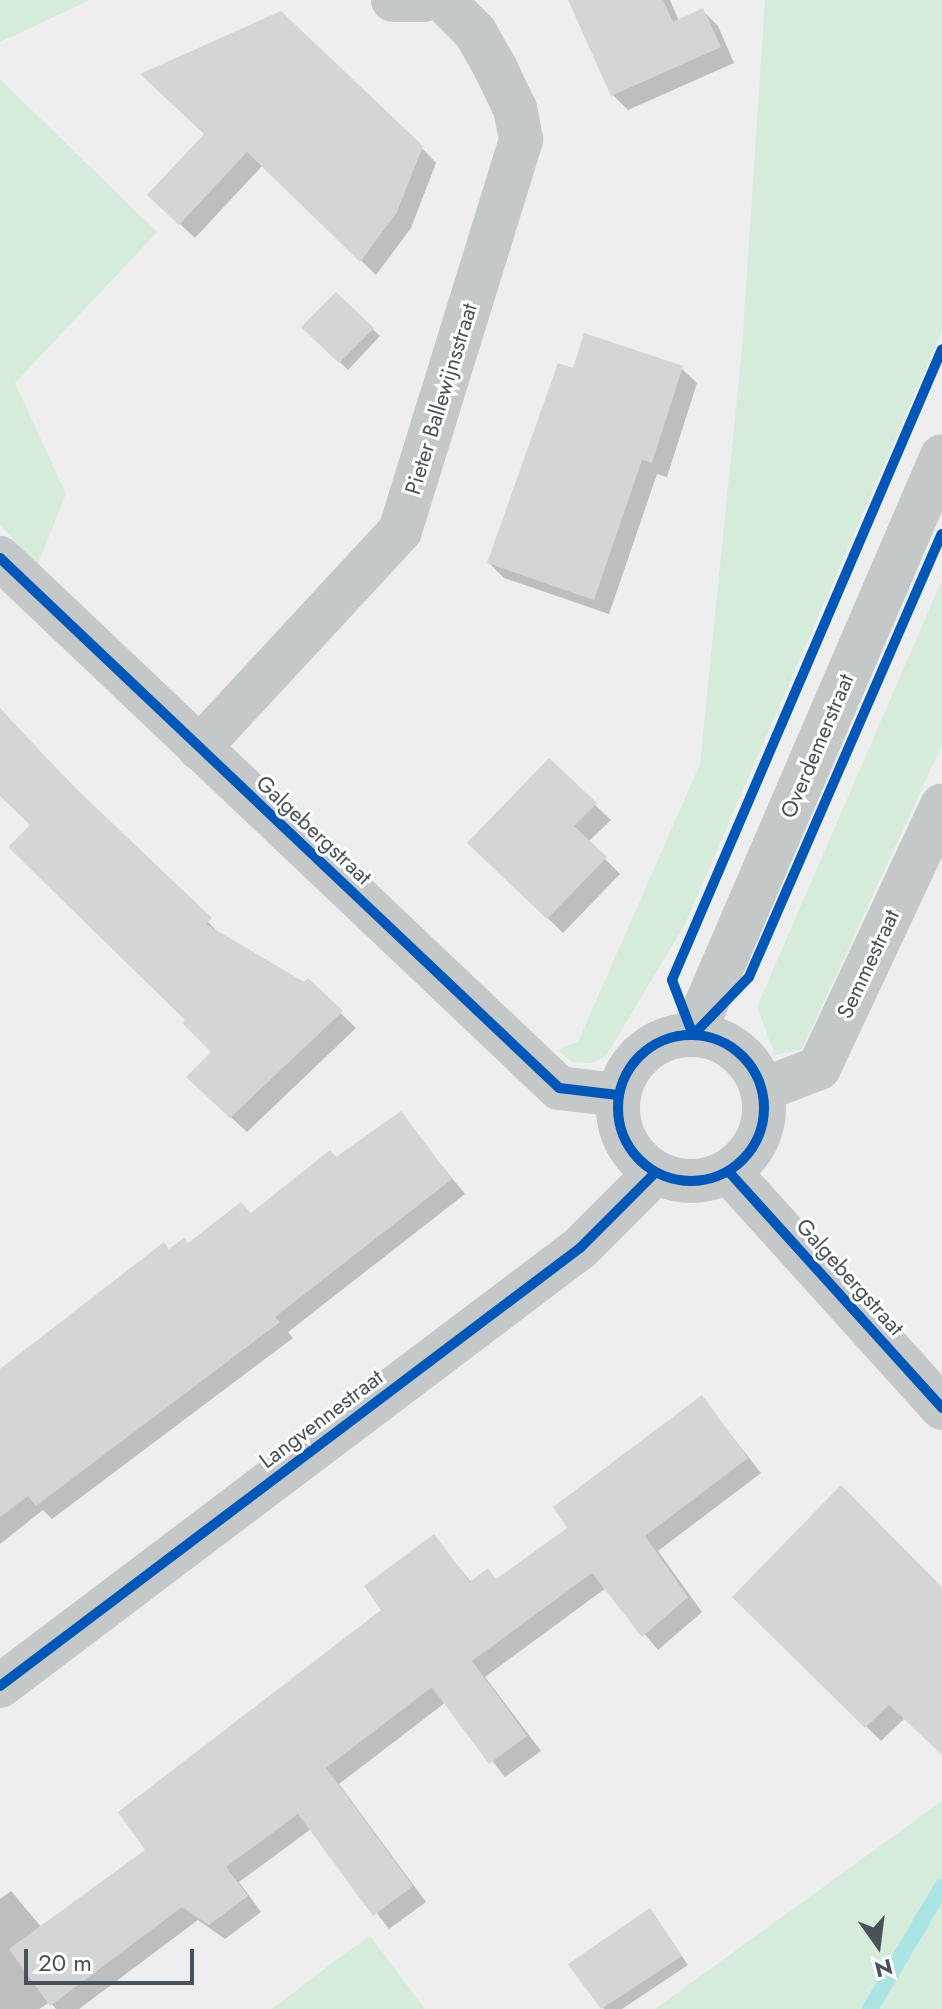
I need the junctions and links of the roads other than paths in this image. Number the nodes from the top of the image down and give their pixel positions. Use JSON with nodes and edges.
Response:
{"nodes":[{"id":1,"x":393,"y":0,"type":"edge"},
{"id":2,"x":424,"y":0,"type":"edge"},
{"id":3,"x":443,"y":0,"type":"edge"},
{"id":4,"x":942,"y":456,"type":"edge"},
{"id":5,"x":0,"y":558,"type":"edge"},
{"id":6,"x":199,"y":748,"type":"junction"},
{"id":7,"x":942,"y":805,"type":"edge"},
{"id":8,"x":693,"y":1035,"type":"junction"},
{"id":9,"x":762,"y":1090,"type":"junction"},
{"id":10,"x":618,"y":1095,"type":"junction"},
{"id":11,"x":729,"y":1172,"type":"junction"},
{"id":12,"x":655,"y":1173,"type":"junction"},
{"id":13,"x":942,"y":1408,"type":"edge"},
{"id":14,"x":0,"y":1686,"type":"edge"}],
"edges":[{"from":1,"to":2,"type":"street"},
{"from":3,"to":6,"type":"street","name":"Pieter Ballewijnsstraat"},
{"from":4,"to":8,"type":"street","name":"Overdemerstraat"},
{"from":5,"to":6,"type":"street","name":"Galgebergstraat"},
{"from":6,"to":10,"type":"street","name":"Galgebergstraat"},
{"from":7,"to":9,"type":"street","name":"Semmestraat"},
{"from":8,"to":9,"type":"street"},
{"from":8,"to":10,"type":"street"},
{"from":9,"to":11,"type":"street"},
{"from":10,"to":12,"type":"street"},
{"from":11,"to":12,"type":"street"},
{"from":11,"to":13,"type":"street","name":"Galgebergstraat"},
{"from":12,"to":14,"type":"street","name":"Langvennestraat"}]}
